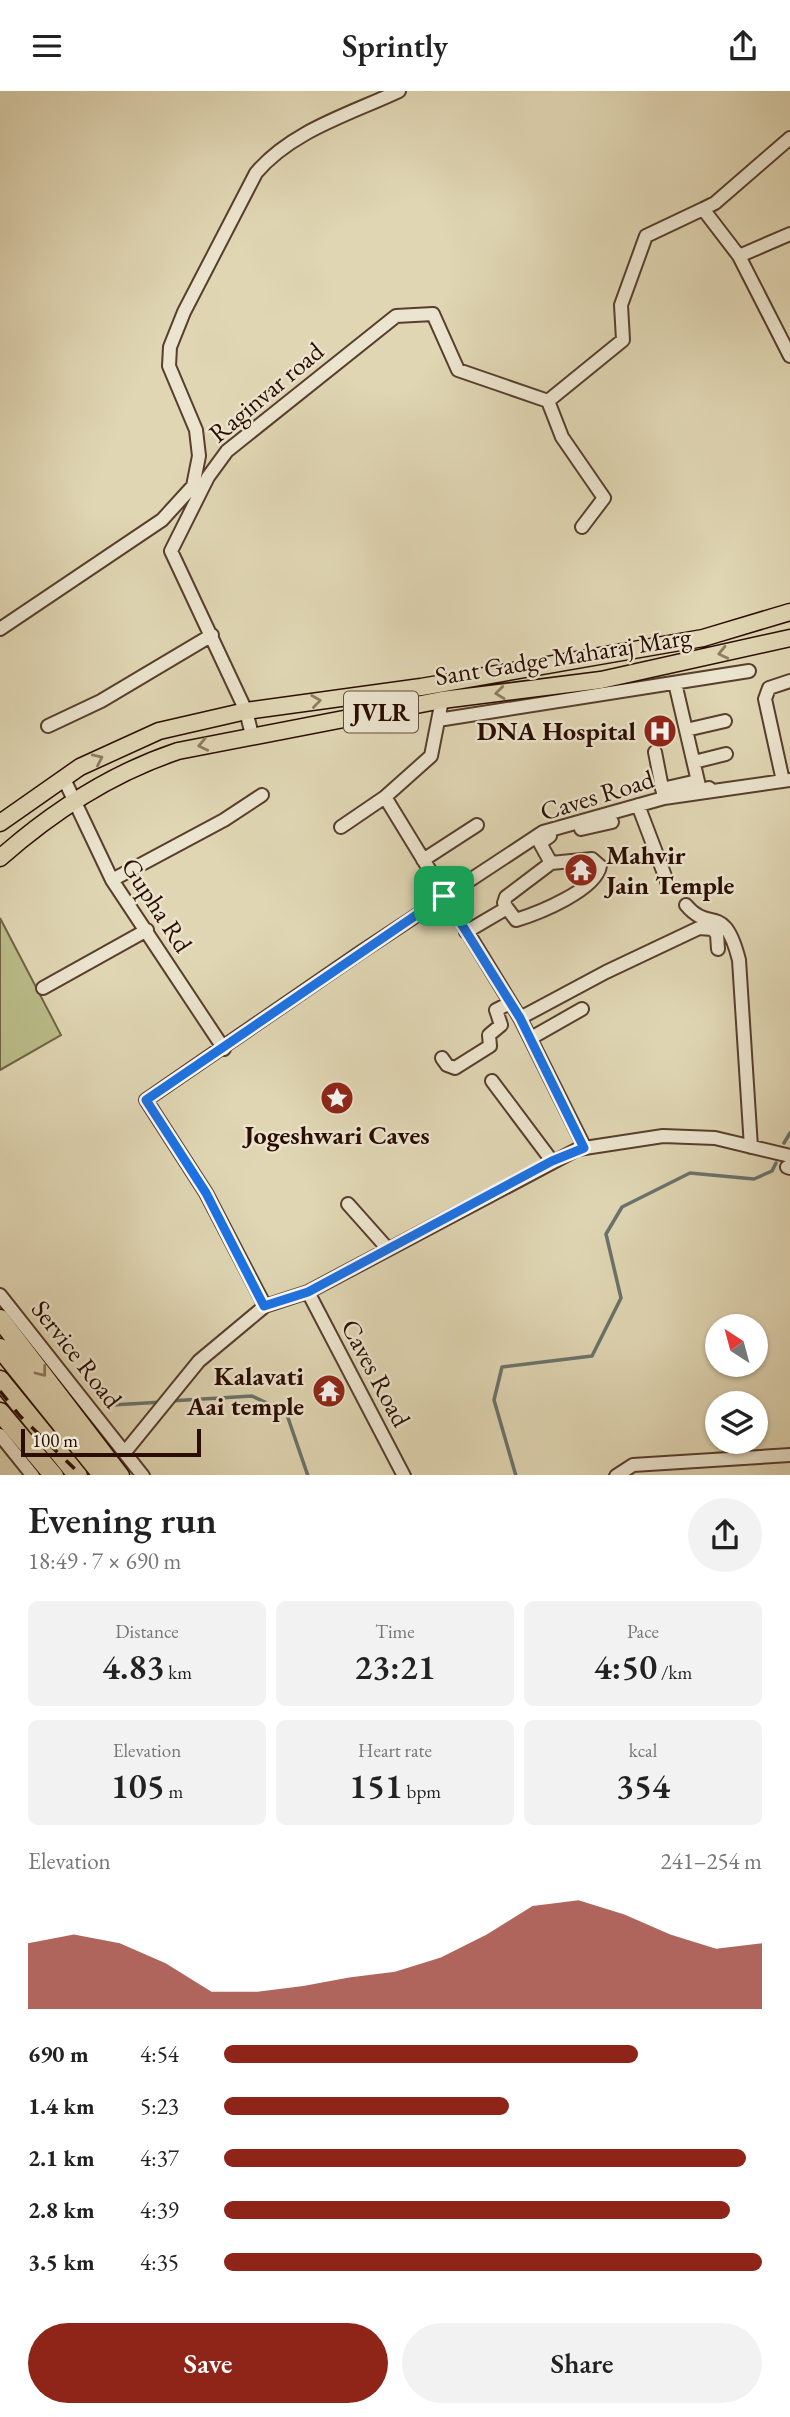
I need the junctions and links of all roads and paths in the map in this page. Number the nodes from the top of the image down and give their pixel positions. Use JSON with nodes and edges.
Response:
{"nodes":[{"id":1,"x":399,"y":91,"type":"edge"},
{"id":2,"x":790,"y":138,"type":"edge"},
{"id":3,"x":703,"y":209,"type":"junction"},
{"id":4,"x":790,"y":234,"type":"edge"},
{"id":5,"x":739,"y":256,"type":"junction"},
{"id":6,"x":790,"y":356,"type":"edge"},
{"id":7,"x":548,"y":401,"type":"junction"},
{"id":8,"x":582,"y":527,"type":"dead end"},
{"id":9,"x":790,"y":612,"type":"edge"},
{"id":10,"x":0,"y":629,"type":"edge"},
{"id":11,"x":212,"y":635,"type":"junction"},
{"id":12,"x":790,"y":638,"type":"edge"},
{"id":13,"x":749,"y":671,"type":"dead end"},
{"id":14,"x":790,"y":681,"type":"edge"},
{"id":15,"x":675,"y":683,"type":"junction"},
{"id":16,"x":442,"y":700,"type":"junction"},
{"id":17,"x":246,"y":711,"type":"junction"},
{"id":18,"x":438,"y":720,"type":"junction"},
{"id":19,"x":725,"y":721,"type":"dead end"},
{"id":20,"x":48,"y":726,"type":"dead end"},
{"id":21,"x":252,"y":735,"type":"junction"},
{"id":22,"x":685,"y":735,"type":"junction"},
{"id":23,"x":655,"y":752,"type":"dead end"},
{"id":24,"x":726,"y":754,"type":"dead end"},
{"id":25,"x":694,"y":762,"type":"junction"},
{"id":26,"x":64,"y":779,"type":"junction"},
{"id":27,"x":739,"y":780,"type":"dead end"},
{"id":28,"x":786,"y":780,"type":"edge"},
{"id":29,"x":695,"y":788,"type":"junction"},
{"id":30,"x":663,"y":794,"type":"junction"},
{"id":31,"x":262,"y":795,"type":"dead end"},
{"id":32,"x":385,"y":797,"type":"junction"},
{"id":33,"x":77,"y":801,"type":"junction"},
{"id":34,"x":638,"y":805,"type":"junction"},
{"id":35,"x":612,"y":822,"type":"dead end"},
{"id":36,"x":0,"y":823,"type":"edge"},
{"id":37,"x":477,"y":825,"type":"dead end"},
{"id":38,"x":341,"y":827,"type":"dead end"},
{"id":39,"x":0,"y":858,"type":"edge"},
{"id":40,"x":423,"y":860,"type":"junction"},
{"id":41,"x":551,"y":863,"type":"junction"},
{"id":42,"x":112,"y":880,"type":"junction"},
{"id":43,"x":668,"y":884,"type":"dead end"},
{"id":44,"x":444,"y":896,"type":"junction"},
{"id":45,"x":686,"y":905,"type":"dead end"},
{"id":46,"x":507,"y":908,"type":"junction"},
{"id":47,"x":147,"y":930,"type":"junction"},
{"id":48,"x":466,"y":932,"type":"junction"},
{"id":49,"x":718,"y":949,"type":"dead end"},
{"id":50,"x":43,"y":988,"type":"dead end"},
{"id":51,"x":510,"y":1003,"type":"junction"},
{"id":52,"x":582,"y":1009,"type":"dead end"},
{"id":53,"x":520,"y":1018,"type":"junction"},
{"id":54,"x":531,"y":1038,"type":"junction"},
{"id":55,"x":224,"y":1049,"type":"junction"},
{"id":56,"x":442,"y":1059,"type":"dead end"},
{"id":57,"x":492,"y":1081,"type":"dead end"},
{"id":58,"x":751,"y":1147,"type":"junction"},
{"id":59,"x":584,"y":1148,"type":"junction"},
{"id":60,"x":552,"y":1161,"type":"junction"},
{"id":61,"x":789,"y":1164,"type":"edge"},
{"id":62,"x":348,"y":1204,"type":"dead end"},
{"id":63,"x":388,"y":1249,"type":"junction"},
{"id":64,"x":308,"y":1292,"type":"junction"},
{"id":65,"x":0,"y":1295,"type":"edge"},
{"id":66,"x":264,"y":1306,"type":"junction"},
{"id":67,"x":0,"y":1319,"type":"edge"},
{"id":68,"x":0,"y":1348,"type":"edge"},
{"id":69,"x":0,"y":1380,"type":"edge"},
{"id":70,"x":0,"y":1412,"type":"edge"},
{"id":71,"x":0,"y":1435,"type":"edge"},
{"id":72,"x":125,"y":1452,"type":"junction"},
{"id":73,"x":790,"y":1455,"type":"edge"},
{"id":74,"x":33,"y":1475,"type":"edge"},
{"id":75,"x":54,"y":1475,"type":"edge"},
{"id":76,"x":78,"y":1475,"type":"edge"},
{"id":77,"x":103,"y":1475,"type":"edge"},
{"id":78,"x":120,"y":1475,"type":"edge"},
{"id":79,"x":143,"y":1475,"type":"edge"},
{"id":80,"x":404,"y":1475,"type":"edge"},
{"id":81,"x":616,"y":1475,"type":"edge"}],
"edges":[{"from":1,"to":10,"type":"street"},
{"from":2,"to":3,"type":"street"},
{"from":3,"to":5,"type":"street"},
{"from":3,"to":7,"type":"street"},
{"from":4,"to":5,"type":"street"},
{"from":5,"to":6,"type":"street"},
{"from":7,"to":8,"type":"street"},
{"from":7,"to":11,"type":"street","name":"Raginvar road"},
{"from":17,"to":9,"type":"main road","number":"JVLR","one_way":true},
{"from":11,"to":17,"type":"street","name":"Raginvar road"},
{"from":11,"to":20,"type":"street"},
{"from":12,"to":16,"type":"main road","name":"Sant Gadge Maharaj Marg","number":"JVLR","one_way":true},
{"from":13,"to":15,"type":"street"},
{"from":14,"to":28,"type":"street"},
{"from":15,"to":18,"type":"street"},
{"from":15,"to":22,"type":"street"},
{"from":16,"to":18,"type":"street"},
{"from":16,"to":21,"type":"main road","name":"Sant Gadge Maharaj Marg","number":"JVLR"},
{"from":17,"to":21,"type":"street","name":"Raginvar road"},
{"from":26,"to":17,"type":"main road","number":"JVLR","one_way":true},
{"from":18,"to":32,"type":"street"},
{"from":19,"to":22,"type":"street"},
{"from":21,"to":33,"type":"main road","name":"Sant Gadge Maharaj Marg","number":"JVLR","one_way":true},
{"from":22,"to":25,"type":"street"},
{"from":22,"to":29,"type":"street"},
{"from":23,"to":30,"type":"street"},
{"from":24,"to":25,"type":"street"},
{"from":25,"to":27,"type":"street"},
{"from":26,"to":33,"type":"street","name":"Gupha Rd"},
{"from":26,"to":36,"type":"main road","number":"JVLR"},
{"from":28,"to":29,"type":"street","name":"Caves Road"},
{"from":29,"to":30,"type":"street","name":"Caves Road"},
{"from":30,"to":34,"type":"street","name":"Caves Road"},
{"from":31,"to":42,"type":"street"},
{"from":32,"to":38,"type":"street"},
{"from":32,"to":40,"type":"street"},
{"from":33,"to":39,"type":"main road","name":"Sant Gadge Maharaj Marg","number":"JVLR"},
{"from":33,"to":42,"type":"street","name":"Gupha Rd"},
{"from":34,"to":43,"type":"street"},
{"from":34,"to":44,"type":"street","name":"Caves Road"},
{"from":35,"to":41,"type":"street"},
{"from":37,"to":40,"type":"street"},
{"from":40,"to":44,"type":"street"},
{"from":41,"to":46,"type":"street"},
{"from":41,"to":46,"type":"street"},
{"from":42,"to":47,"type":"street","name":"Gupha Rd"},
{"from":44,"to":48,"type":"street"},
{"from":44,"to":55,"type":"street","name":"Caves Road"},
{"from":45,"to":58,"type":"street"},
{"from":46,"to":48,"type":"street"},
{"from":47,"to":50,"type":"street"},
{"from":47,"to":55,"type":"street","name":"Gupha Rd"},
{"from":48,"to":51,"type":"street"},
{"from":49,"to":53,"type":"street"},
{"from":51,"to":53,"type":"street"},
{"from":51,"to":56,"type":"street"},
{"from":52,"to":54,"type":"street"},
{"from":53,"to":54,"type":"street"},
{"from":54,"to":59,"type":"street"},
{"from":55,"to":66,"type":"street","name":"Caves Road"},
{"from":57,"to":60,"type":"street"},
{"from":58,"to":59,"type":"street"},
{"from":58,"to":61,"type":"street"},
{"from":59,"to":60,"type":"street"},
{"from":60,"to":63,"type":"street"},
{"from":62,"to":63,"type":"street"},
{"from":63,"to":64,"type":"street"},
{"from":64,"to":66,"type":"street"},
{"from":64,"to":80,"type":"street","name":"Caves Road"},
{"from":65,"to":72,"type":"street","name":"Service Road"},
{"from":66,"to":72,"type":"street"},
{"from":67,"to":78,"type":"highway","one_way":true},
{"from":68,"to":77,"type":"highway"},
{"from":69,"to":76,"type":"highway"},
{"from":70,"to":75,"type":"highway"},
{"from":71,"to":74,"type":"street"},
{"from":72,"to":79,"type":"street","name":"Service Road"},
{"from":73,"to":81,"type":"street"}]}
